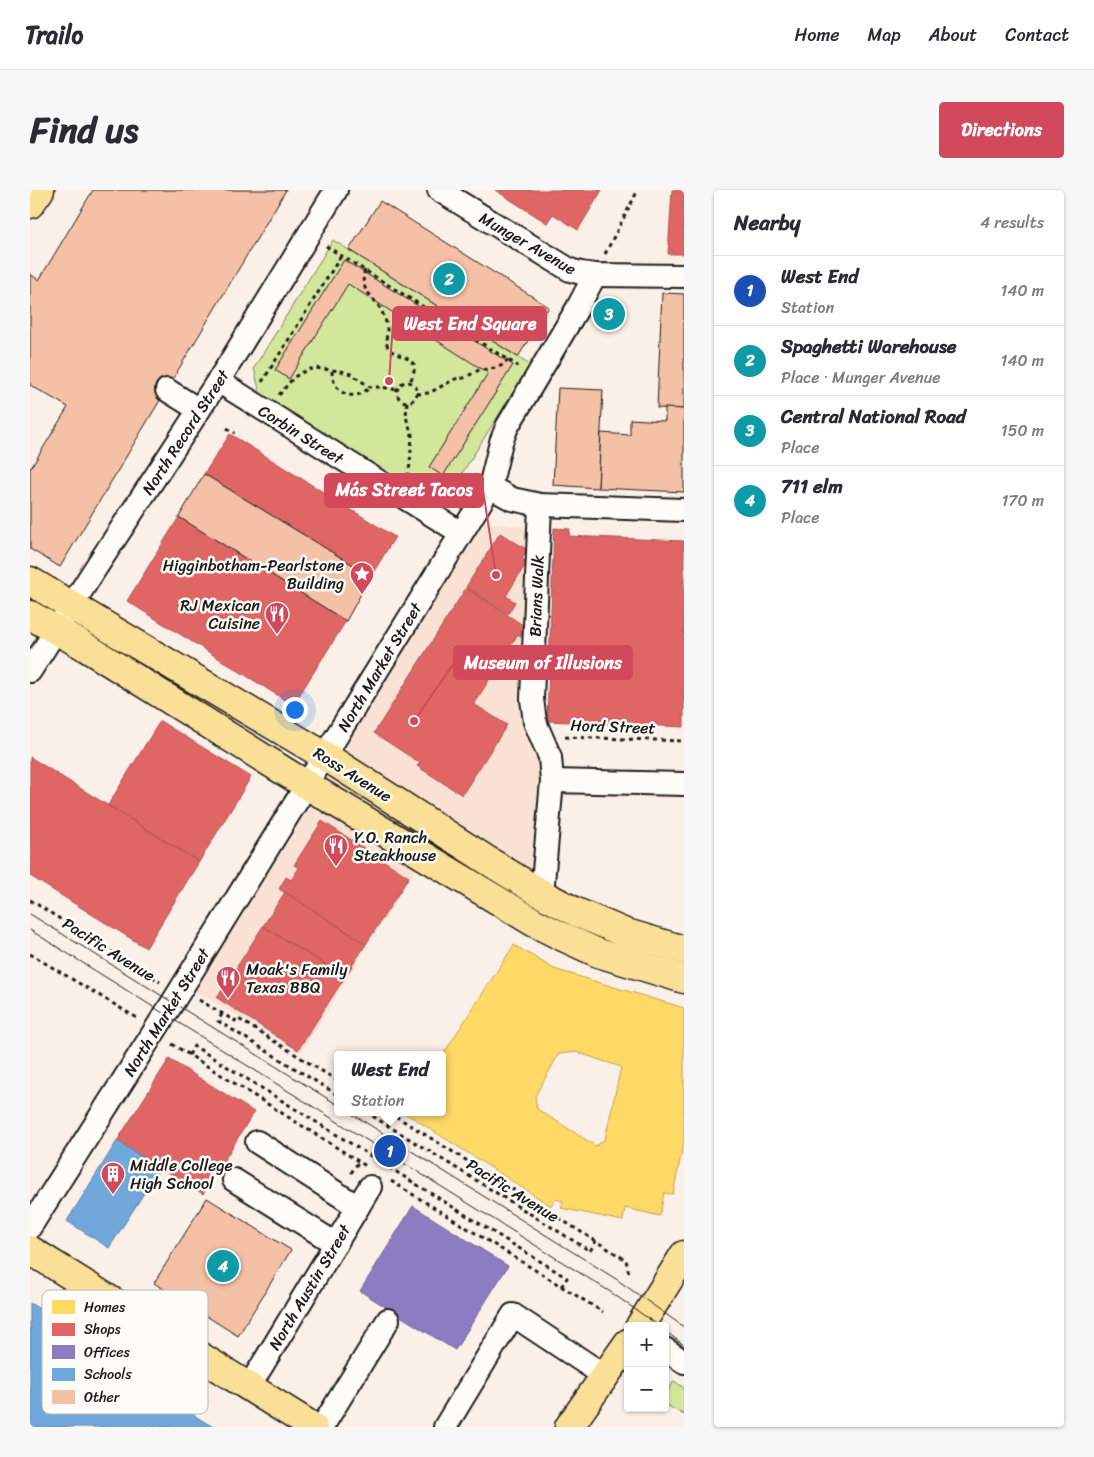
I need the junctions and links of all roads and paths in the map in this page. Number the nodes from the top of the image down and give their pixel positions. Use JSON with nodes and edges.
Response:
{"nodes":[{"id":1,"x":40,"y":190,"type":"edge"},
{"id":2,"x":336,"y":190,"type":"edge"},
{"id":3,"x":439,"y":190,"type":"edge"},
{"id":4,"x":638,"y":190,"type":"edge"},
{"id":5,"x":30,"y":204,"type":"edge"},
{"id":6,"x":326,"y":246,"type":"dead end"},
{"id":7,"x":341,"y":256,"type":"junction"},
{"id":8,"x":365,"y":270,"type":"junction"},
{"id":9,"x":594,"y":275,"type":"junction"},
{"id":10,"x":684,"y":276,"type":"edge"},
{"id":11,"x":508,"y":360,"type":"junction"},
{"id":12,"x":519,"y":367,"type":"dead end"},
{"id":13,"x":332,"y":371,"type":"junction"},
{"id":14,"x":218,"y":382,"type":"junction"},
{"id":15,"x":410,"y":383,"type":"junction"},
{"id":16,"x":260,"y":384,"type":"dead end"},
{"id":17,"x":370,"y":387,"type":"junction"},
{"id":18,"x":167,"y":390,"type":"dead end"},
{"id":19,"x":398,"y":390,"type":"junction"},
{"id":20,"x":417,"y":394,"type":"junction"},
{"id":21,"x":279,"y":396,"type":"dead end"},
{"id":22,"x":407,"y":402,"type":"junction"},
{"id":23,"x":199,"y":410,"type":"junction"},
{"id":24,"x":227,"y":428,"type":"dead end"},
{"id":25,"x":236,"y":433,"type":"dead end"},
{"id":26,"x":408,"y":476,"type":"dead end"},
{"id":27,"x":490,"y":488,"type":"junction"},
{"id":28,"x":327,"y":490,"type":"dead end"},
{"id":29,"x":335,"y":496,"type":"dead end"},
{"id":30,"x":540,"y":505,"type":"junction"},
{"id":31,"x":684,"y":510,"type":"edge"},
{"id":32,"x":461,"y":533,"type":"junction"},
{"id":33,"x":30,"y":581,"type":"edge"},
{"id":34,"x":72,"y":606,"type":"junction"},
{"id":35,"x":30,"y":615,"type":"edge"},
{"id":36,"x":56,"y":630,"type":"junction"},
{"id":37,"x":30,"y":671,"type":"edge"},
{"id":38,"x":541,"y":736,"type":"junction"},
{"id":39,"x":684,"y":741,"type":"edge"},
{"id":40,"x":325,"y":756,"type":"junction"},
{"id":41,"x":552,"y":781,"type":"junction"},
{"id":42,"x":684,"y":784,"type":"edge"},
{"id":43,"x":306,"y":785,"type":"junction"},
{"id":44,"x":490,"y":862,"type":"junction"},
{"id":45,"x":475,"y":887,"type":"junction"},
{"id":46,"x":542,"y":894,"type":"junction"},
{"id":47,"x":30,"y":900,"type":"edge"},
{"id":48,"x":684,"y":950,"type":"edge"},
{"id":49,"x":30,"y":954,"type":"edge"},
{"id":50,"x":684,"y":979,"type":"edge"},
{"id":51,"x":162,"y":983,"type":"dead end"},
{"id":52,"x":195,"y":998,"type":"dead end"},
{"id":53,"x":222,"y":1014,"type":"junction"},
{"id":54,"x":139,"y":1019,"type":"dead end"},
{"id":55,"x":189,"y":1054,"type":"dead end"},
{"id":56,"x":334,"y":1078,"type":"edge"},
{"id":57,"x":334,"y":1092,"type":"edge"},
{"id":58,"x":372,"y":1116,"type":"edge"},
{"id":59,"x":395,"y":1116,"type":"edge"},
{"id":60,"x":257,"y":1142,"type":"dead end"},
{"id":61,"x":234,"y":1180,"type":"dead end"},
{"id":62,"x":370,"y":1188,"type":"dead end"},
{"id":63,"x":358,"y":1206,"type":"junction"},
{"id":64,"x":30,"y":1227,"type":"edge"},
{"id":65,"x":596,"y":1241,"type":"junction"},
{"id":66,"x":336,"y":1244,"type":"junction"},
{"id":67,"x":30,"y":1250,"type":"edge"},
{"id":68,"x":681,"y":1267,"type":"edge"},
{"id":69,"x":628,"y":1274,"type":"dead end"},
{"id":70,"x":561,"y":1287,"type":"dead end"},
{"id":71,"x":94,"y":1290,"type":"edge"},
{"id":72,"x":388,"y":1320,"type":"dead end"},
{"id":73,"x":643,"y":1322,"type":"edge"},
{"id":74,"x":624,"y":1350,"type":"edge"},
{"id":75,"x":669,"y":1352,"type":"edge"},
{"id":76,"x":208,"y":1361,"type":"edge"},
{"id":77,"x":684,"y":1362,"type":"edge"},
{"id":78,"x":605,"y":1376,"type":"junction"},
{"id":79,"x":249,"y":1387,"type":"junction"},
{"id":80,"x":313,"y":1427,"type":"edge"},
{"id":81,"x":322,"y":1427,"type":"edge"},
{"id":82,"x":445,"y":1427,"type":"edge"},
{"id":83,"x":569,"y":1427,"type":"edge"}],
"edges":[{"from":1,"to":5,"type":"main road"},
{"from":2,"to":14,"type":"street","name":"North Record Street"},
{"from":3,"to":9,"type":"street","name":"Munger Avenue"},
{"from":4,"to":9,"type":"path"},
{"from":6,"to":7,"type":"path"},
{"from":7,"to":8,"type":"path"},
{"from":7,"to":16,"type":"path"},
{"from":8,"to":11,"type":"path"},
{"from":8,"to":15,"type":"path"},
{"from":9,"to":10,"type":"street","name":"Munger Avenue"},
{"from":9,"to":27,"type":"street","name":"North Market Street"},
{"from":11,"to":12,"type":"path"},
{"from":11,"to":20,"type":"path"},
{"from":13,"to":17,"type":"path"},
{"from":13,"to":17,"type":"path"},
{"from":13,"to":21,"type":"path"},
{"from":14,"to":23,"type":"street","name":"North Record Street"},
{"from":14,"to":32,"type":"street","name":"Corbin Street"},
{"from":15,"to":19,"type":"path"},
{"from":15,"to":20,"type":"path"},
{"from":17,"to":19,"type":"path"},
{"from":18,"to":23,"type":"street"},
{"from":19,"to":22,"type":"path"},
{"from":20,"to":22,"type":"path"},
{"from":22,"to":26,"type":"path"},
{"from":23,"to":34,"type":"street","name":"North Record Street"},
{"from":24,"to":25,"type":"path"},
{"from":27,"to":30,"type":"street"},
{"from":27,"to":32,"type":"street","name":"North Market Street"},
{"from":28,"to":29,"type":"path"},
{"from":30,"to":31,"type":"street"},
{"from":30,"to":38,"type":"street","name":"Brians Walk"},
{"from":32,"to":40,"type":"street","name":"North Market Street"},
{"from":33,"to":34,"type":"main road","name":"Ross Avenue"},
{"from":34,"to":36,"type":"street","name":"North Record Street"},
{"from":34,"to":40,"type":"main road","name":"Ross Avenue"},
{"from":35,"to":36,"type":"main road","name":"Ross Avenue"},
{"from":36,"to":37,"type":"street","name":"North Record Street"},
{"from":36,"to":43,"type":"main road","name":"Ross Avenue"},
{"from":38,"to":39,"type":"path","name":"Hord Street"},
{"from":38,"to":41,"type":"street","name":"Brians Walk"},
{"from":40,"to":43,"type":"street","name":"North Market Street"},
{"from":40,"to":44,"type":"main road","name":"Ross Avenue"},
{"from":41,"to":42,"type":"street"},
{"from":41,"to":46,"type":"street","name":"Brians Walk"},
{"from":43,"to":45,"type":"main road","name":"Ross Avenue"},
{"from":43,"to":64,"type":"street","name":"North Market Street"},
{"from":44,"to":45,"type":"main road"},
{"from":44,"to":46,"type":"main road","name":"Ross Avenue"},
{"from":45,"to":50,"type":"main road","name":"Ross Avenue"},
{"from":46,"to":48,"type":"main road","name":"Ross Avenue"},
{"from":47,"to":51,"type":"path","name":"Pacific Avenue"},
{"from":49,"to":54,"type":"path"},
{"from":52,"to":53,"type":"path"},
{"from":53,"to":56,"type":"path"},
{"from":53,"to":57,"type":"path"},
{"from":55,"to":70,"type":"path"},
{"from":58,"to":65,"type":"path"},
{"from":59,"to":65,"type":"path","name":"Pacific Avenue"},
{"from":60,"to":63,"type":"street"},
{"from":61,"to":66,"type":"street"},
{"from":62,"to":63,"type":"street","name":"North Austin Street"},
{"from":63,"to":66,"type":"street","name":"North Austin Street"},
{"from":65,"to":69,"type":"path","name":"Pacific Avenue"},
{"from":66,"to":79,"type":"street","name":"North Austin Street"},
{"from":67,"to":71,"type":"main road"},
{"from":68,"to":73,"type":"main road"},
{"from":72,"to":81,"type":"street"},
{"from":74,"to":78,"type":"main road"},
{"from":75,"to":77,"type":"street"},
{"from":76,"to":79,"type":"main road"},
{"from":78,"to":82,"type":"street"},
{"from":78,"to":83,"type":"main road"},
{"from":79,"to":80,"type":"main road"}]}
